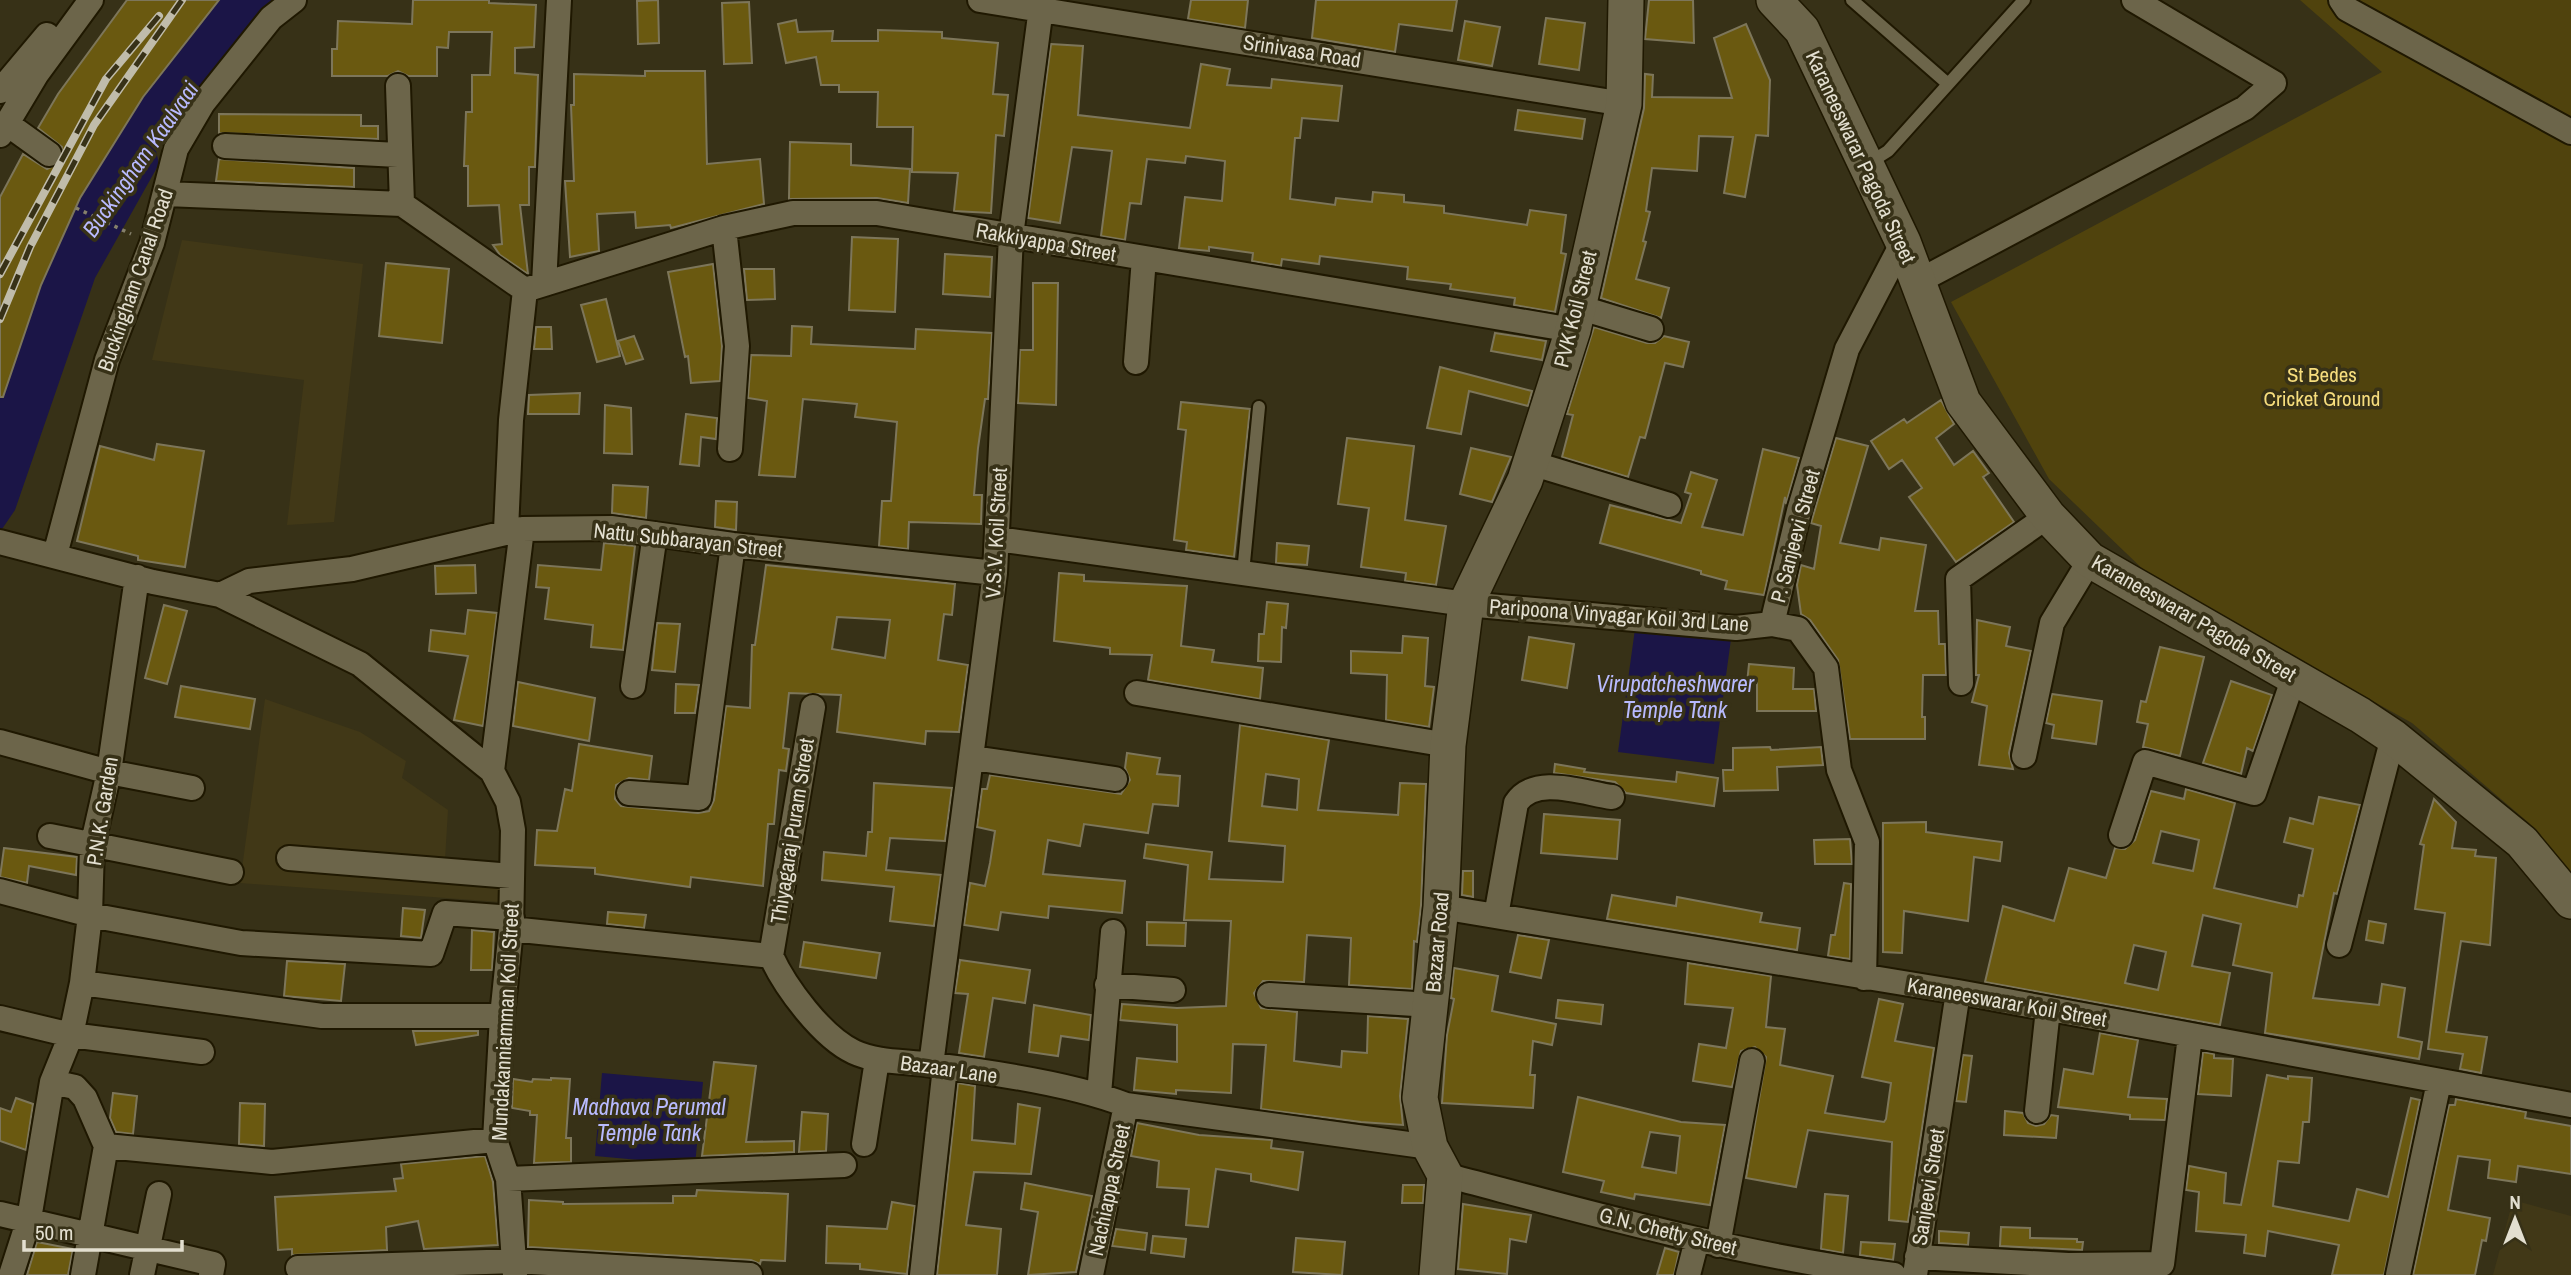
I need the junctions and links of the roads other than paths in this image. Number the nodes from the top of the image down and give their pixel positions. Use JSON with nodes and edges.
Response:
{"nodes":[{"id":1,"x":76,"y":0,"type":"edge"},
{"id":2,"x":91,"y":0,"type":"edge"},
{"id":3,"x":294,"y":0,"type":"edge"},
{"id":4,"x":559,"y":0,"type":"edge"},
{"id":5,"x":980,"y":0,"type":"edge"},
{"id":6,"x":1626,"y":0,"type":"edge"},
{"id":7,"x":1774,"y":0,"type":"edge"},
{"id":8,"x":1852,"y":0,"type":"edge"},
{"id":9,"x":2024,"y":0,"type":"edge"},
{"id":10,"x":2134,"y":0,"type":"edge"},
{"id":11,"x":2347,"y":3,"type":"edge"},
{"id":12,"x":1042,"y":4,"type":"edge"},
{"id":13,"x":1948,"y":84,"type":"junction"},
{"id":14,"x":398,"y":86,"type":"dead end"},
{"id":15,"x":0,"y":91,"type":"edge"},
{"id":16,"x":1624,"y":104,"type":"junction"},
{"id":17,"x":3,"y":129,"type":"edge"},
{"id":18,"x":2571,"y":132,"type":"edge"},
{"id":19,"x":225,"y":146,"type":"dead end"},
{"id":20,"x":49,"y":154,"type":"dead end"},
{"id":21,"x":398,"y":155,"type":"junction"},
{"id":22,"x":1866,"y":164,"type":"junction"},
{"id":23,"x":166,"y":194,"type":"junction"},
{"id":24,"x":402,"y":204,"type":"junction"},
{"id":25,"x":724,"y":228,"type":"junction"},
{"id":26,"x":1011,"y":236,"type":"junction"},
{"id":27,"x":1903,"y":242,"type":"junction"},
{"id":28,"x":1144,"y":258,"type":"junction"},
{"id":29,"x":1919,"y":281,"type":"junction"},
{"id":30,"x":535,"y":287,"type":"junction"},
{"id":31,"x":1575,"y":318,"type":"junction"},
{"id":32,"x":1651,"y":329,"type":"dead end"},
{"id":33,"x":1136,"y":362,"type":"dead end"},
{"id":34,"x":1259,"y":407,"type":"dead end"},
{"id":35,"x":730,"y":449,"type":"dead end"},
{"id":36,"x":1531,"y":463,"type":"junction"},
{"id":37,"x":1669,"y":505,"type":"dead end"},
{"id":38,"x":2048,"y":516,"type":"junction"},
{"id":39,"x":514,"y":529,"type":"junction"},
{"id":40,"x":655,"y":534,"type":"junction"},
{"id":41,"x":997,"y":539,"type":"junction"},
{"id":42,"x":8,"y":544,"type":"edge"},
{"id":43,"x":733,"y":545,"type":"junction"},
{"id":44,"x":55,"y":555,"type":"junction"},
{"id":45,"x":2090,"y":560,"type":"junction"},
{"id":46,"x":995,"y":573,"type":"junction"},
{"id":47,"x":1243,"y":573,"type":"junction"},
{"id":48,"x":137,"y":577,"type":"junction"},
{"id":49,"x":220,"y":595,"type":"junction"},
{"id":50,"x":1466,"y":604,"type":"junction"},
{"id":51,"x":1772,"y":624,"type":"junction"},
{"id":52,"x":2294,"y":677,"type":"junction"},
{"id":53,"x":1961,"y":683,"type":"dead end"},
{"id":54,"x":633,"y":686,"type":"dead end"},
{"id":55,"x":1137,"y":693,"type":"dead end"},
{"id":56,"x":813,"y":707,"type":"dead end"},
{"id":57,"x":2393,"y":737,"type":"junction"},
{"id":58,"x":0,"y":742,"type":"edge"},
{"id":59,"x":1448,"y":745,"type":"junction"},
{"id":60,"x":2024,"y":756,"type":"dead end"},
{"id":61,"x":973,"y":758,"type":"junction"},
{"id":62,"x":492,"y":771,"type":"junction"},
{"id":63,"x":109,"y":772,"type":"junction"},
{"id":64,"x":1115,"y":779,"type":"dead end"},
{"id":65,"x":192,"y":788,"type":"dead end"},
{"id":66,"x":629,"y":793,"type":"dead end"},
{"id":67,"x":1612,"y":797,"type":"dead end"},
{"id":68,"x":2120,"y":835,"type":"dead end"},
{"id":69,"x":50,"y":836,"type":"dead end"},
{"id":70,"x":92,"y":847,"type":"junction"},
{"id":71,"x":289,"y":858,"type":"dead end"},
{"id":72,"x":231,"y":872,"type":"dead end"},
{"id":73,"x":512,"y":876,"type":"junction"},
{"id":74,"x":0,"y":891,"type":"edge"},
{"id":75,"x":2571,"y":901,"type":"edge"},
{"id":76,"x":1441,"y":907,"type":"junction"},
{"id":77,"x":90,"y":915,"type":"junction"},
{"id":78,"x":1496,"y":916,"type":"junction"},
{"id":79,"x":512,"y":923,"type":"junction"},
{"id":80,"x":1113,"y":932,"type":"dead end"},
{"id":81,"x":2339,"y":945,"type":"dead end"},
{"id":82,"x":771,"y":956,"type":"junction"},
{"id":83,"x":1864,"y":978,"type":"junction"},
{"id":84,"x":82,"y":982,"type":"junction"},
{"id":85,"x":1107,"y":985,"type":"junction"},
{"id":86,"x":1173,"y":990,"type":"dead end"},
{"id":87,"x":1958,"y":992,"type":"junction"},
{"id":88,"x":1269,"y":995,"type":"dead end"},
{"id":89,"x":1431,"y":1005,"type":"junction"},
{"id":90,"x":2048,"y":1009,"type":"junction"},
{"id":91,"x":502,"y":1016,"type":"junction"},
{"id":92,"x":0,"y":1018,"type":"edge"},
{"id":93,"x":71,"y":1035,"type":"junction"},
{"id":94,"x":2190,"y":1036,"type":"junction"},
{"id":95,"x":202,"y":1052,"type":"dead end"},
{"id":96,"x":877,"y":1060,"type":"junction"},
{"id":97,"x":1752,"y":1061,"type":"dead end"},
{"id":98,"x":938,"y":1066,"type":"junction"},
{"id":99,"x":52,"y":1082,"type":"junction"},
{"id":100,"x":2439,"y":1082,"type":"junction"},
{"id":101,"x":1099,"y":1094,"type":"junction"},
{"id":102,"x":1126,"y":1105,"type":"junction"},
{"id":103,"x":2571,"y":1105,"type":"edge"},
{"id":104,"x":2037,"y":1111,"type":"dead end"},
{"id":105,"x":495,"y":1140,"type":"junction"},
{"id":106,"x":864,"y":1144,"type":"dead end"},
{"id":107,"x":106,"y":1146,"type":"junction"},
{"id":108,"x":1437,"y":1161,"type":"junction"},
{"id":109,"x":844,"y":1165,"type":"dead end"},
{"id":110,"x":508,"y":1179,"type":"junction"},
{"id":111,"x":159,"y":1194,"type":"dead end"},
{"id":112,"x":0,"y":1214,"type":"edge"},
{"id":113,"x":29,"y":1219,"type":"junction"},
{"id":114,"x":92,"y":1235,"type":"junction"},
{"id":115,"x":1707,"y":1242,"type":"junction"},
{"id":116,"x":147,"y":1248,"type":"junction"},
{"id":117,"x":1916,"y":1266,"type":"edge"},
{"id":118,"x":298,"y":1268,"type":"dead end"},
{"id":119,"x":515,"y":1268,"type":"edge"},
{"id":120,"x":411,"y":1269,"type":"edge"},
{"id":121,"x":11,"y":1275,"type":"edge"},
{"id":122,"x":83,"y":1275,"type":"edge"},
{"id":123,"x":142,"y":1275,"type":"edge"},
{"id":124,"x":211,"y":1275,"type":"edge"},
{"id":125,"x":750,"y":1275,"type":"edge"},
{"id":126,"x":922,"y":1275,"type":"edge"},
{"id":127,"x":1091,"y":1275,"type":"edge"},
{"id":128,"x":1437,"y":1275,"type":"edge"},
{"id":129,"x":1688,"y":1275,"type":"edge"},
{"id":130,"x":1894,"y":1275,"type":"edge"},
{"id":131,"x":2398,"y":1275,"type":"edge"}],
"edges":[{"from":1,"to":15,"type":"street"},
{"from":2,"to":17,"type":"street"},
{"from":3,"to":23,"type":"street","name":"Buckingham Canal Road"},
{"from":4,"to":30,"type":"street"},
{"from":5,"to":12,"type":"street","name":"Srinivasa Road"},
{"from":6,"to":16,"type":"street","name":"PVK Koil Street"},
{"from":7,"to":22,"type":"street","name":"Karaneeswarar Pagoda Street"},
{"from":8,"to":13,"type":"lane"},
{"from":9,"to":13,"type":"lane"},
{"from":10,"to":29,"type":"street"},
{"from":11,"to":18,"type":"street"},
{"from":12,"to":16,"type":"street","name":"Srinivasa Road"},
{"from":12,"to":26,"type":"street","name":"V.S.V. Koil Street"},
{"from":13,"to":22,"type":"lane"},
{"from":14,"to":21,"type":"street"},
{"from":16,"to":31,"type":"street","name":"PVK Koil Street"},
{"from":17,"to":20,"type":"street"},
{"from":19,"to":21,"type":"street"},
{"from":21,"to":24,"type":"street"},
{"from":22,"to":27,"type":"street","name":"Karaneeswarar Pagoda Street"},
{"from":23,"to":24,"type":"street"},
{"from":23,"to":44,"type":"street","name":"Buckingham Canal Road"},
{"from":24,"to":30,"type":"street"},
{"from":25,"to":26,"type":"street","name":"Rakkiyappa Street"},
{"from":25,"to":30,"type":"street","name":"Rakkiyappa Street"},
{"from":25,"to":35,"type":"street"},
{"from":26,"to":28,"type":"street","name":"Rakkiyappa Street"},
{"from":26,"to":41,"type":"street","name":"V.S.V. Koil Street"},
{"from":27,"to":29,"type":"street","name":"Karaneeswarar Pagoda Street"},
{"from":27,"to":51,"type":"street","name":"P. Sanjeevi Street"},
{"from":28,"to":31,"type":"street","name":"Rakkiyappa Street"},
{"from":28,"to":33,"type":"street"},
{"from":29,"to":38,"type":"street","name":"Karaneeswarar Pagoda Street"},
{"from":30,"to":39,"type":"street"},
{"from":31,"to":32,"type":"street","name":"Rakkiyappa Street"},
{"from":31,"to":36,"type":"street","name":"PVK Koil Street"},
{"from":34,"to":47,"type":"lane"},
{"from":36,"to":37,"type":"street"},
{"from":36,"to":50,"type":"street","name":"PVK Koil Street"},
{"from":38,"to":45,"type":"street","name":"Karaneeswarar Pagoda Street"},
{"from":38,"to":53,"type":"street"},
{"from":39,"to":40,"type":"street","name":"Nattu Subbarayan Street"},
{"from":39,"to":49,"type":"street","name":"Nattu Subbarayan Street"},
{"from":39,"to":62,"type":"street"},
{"from":40,"to":43,"type":"street","name":"Nattu Subbarayan Street"},
{"from":40,"to":54,"type":"street"},
{"from":41,"to":46,"type":"street","name":"V.S.V. Koil Street"},
{"from":41,"to":47,"type":"street","name":"Paripoona Vinyagar Koil 3rd Lane"},
{"from":42,"to":44,"type":"street","name":"Mundakanniamman Koil Street"},
{"from":43,"to":46,"type":"street","name":"Nattu Subbarayan Street"},
{"from":43,"to":66,"type":"street"},
{"from":44,"to":48,"type":"street","name":"Mundakanniamman Koil Street"},
{"from":45,"to":52,"type":"street","name":"Karaneeswarar Pagoda Street"},
{"from":45,"to":60,"type":"street"},
{"from":46,"to":61,"type":"street","name":"V.S.V. Koil Street"},
{"from":47,"to":50,"type":"street","name":"Paripoona Vinyagar Koil 3rd Lane"},
{"from":48,"to":49,"type":"street","name":"Mundakanniamman Koil Street"},
{"from":48,"to":63,"type":"street","name":"P.N.K. Garden"},
{"from":49,"to":62,"type":"street","name":"Mundakanniamman Koil Street"},
{"from":50,"to":51,"type":"street","name":"Paripoona Vinyagar Koil 3rd Lane"},
{"from":50,"to":59,"type":"street","name":"Bazaar Road"},
{"from":51,"to":83,"type":"street","name":"P. Sanjeevi Street"},
{"from":52,"to":57,"type":"street","name":"Karaneeswarar Pagoda Street"},
{"from":52,"to":68,"type":"street"},
{"from":55,"to":59,"type":"street"},
{"from":56,"to":82,"type":"street","name":"Thiyagaraj Puram Street"},
{"from":57,"to":75,"type":"street","name":"Karaneeswarar Pagoda Street"},
{"from":57,"to":81,"type":"street"},
{"from":58,"to":63,"type":"street"},
{"from":59,"to":76,"type":"street","name":"Bazaar Road"},
{"from":61,"to":64,"type":"street"},
{"from":61,"to":98,"type":"street","name":"V.S.V. Koil Street"},
{"from":62,"to":73,"type":"street","name":"Mundakanniamman Koil Street"},
{"from":63,"to":65,"type":"street"},
{"from":63,"to":70,"type":"street","name":"P.N.K. Garden"},
{"from":67,"to":78,"type":"street"},
{"from":69,"to":70,"type":"street"},
{"from":70,"to":72,"type":"street"},
{"from":70,"to":77,"type":"street","name":"P.N.K. Garden"},
{"from":71,"to":73,"type":"street"},
{"from":73,"to":79,"type":"street","name":"Mundakanniamman Koil Street"},
{"from":74,"to":77,"type":"street"},
{"from":76,"to":78,"type":"street","name":"Karaneeswarar Koil Street"},
{"from":76,"to":89,"type":"street","name":"Bazaar Road"},
{"from":77,"to":79,"type":"street"},
{"from":77,"to":84,"type":"street","name":"P.N.K. Garden"},
{"from":78,"to":83,"type":"street","name":"Karaneeswarar Koil Street"},
{"from":79,"to":82,"type":"street"},
{"from":79,"to":91,"type":"street","name":"Mundakanniamman Koil Street"},
{"from":80,"to":85,"type":"street","name":"Nachiappa Street"},
{"from":82,"to":96,"type":"street","name":"Bazaar Lane"},
{"from":83,"to":87,"type":"street","name":"Karaneeswarar Koil Street"},
{"from":84,"to":91,"type":"street"},
{"from":84,"to":93,"type":"street","name":"P.N.K. Garden"},
{"from":85,"to":86,"type":"street"},
{"from":85,"to":101,"type":"street","name":"Nachiappa Street"},
{"from":87,"to":90,"type":"street","name":"Karaneeswarar Koil Street"},
{"from":87,"to":117,"type":"street","name":"Sanjeevi Street"},
{"from":88,"to":89,"type":"street"},
{"from":89,"to":108,"type":"street","name":"Bazaar Road"},
{"from":90,"to":94,"type":"street","name":"Karaneeswarar Koil Street"},
{"from":90,"to":104,"type":"street"},
{"from":91,"to":105,"type":"street","name":"Mundakanniamman Koil Street"},
{"from":92,"to":93,"type":"street"},
{"from":93,"to":95,"type":"street"},
{"from":93,"to":99,"type":"street","name":"P.N.K. Garden"},
{"from":94,"to":100,"type":"street","name":"Karaneeswarar Koil Street"},
{"from":94,"to":117,"type":"street"},
{"from":96,"to":98,"type":"street","name":"Bazaar Lane"},
{"from":96,"to":106,"type":"street"},
{"from":97,"to":115,"type":"street"},
{"from":98,"to":101,"type":"street","name":"Bazaar Lane"},
{"from":98,"to":126,"type":"street","name":"V.S.V. Koil Street"},
{"from":99,"to":107,"type":"street"},
{"from":99,"to":113,"type":"street","name":"P.N.K. Garden"},
{"from":100,"to":103,"type":"street","name":"Karaneeswarar Koil Street"},
{"from":100,"to":131,"type":"street"},
{"from":101,"to":102,"type":"street","name":"Bazaar Lane"},
{"from":102,"to":108,"type":"street","name":"Bazaar Lane"},
{"from":102,"to":127,"type":"street","name":"Nachiappa Street"},
{"from":105,"to":107,"type":"street"},
{"from":105,"to":110,"type":"street","name":"Mundakanniamman Koil Street"},
{"from":107,"to":114,"type":"street"},
{"from":108,"to":115,"type":"street","name":"G.N. Chetty Street"},
{"from":108,"to":128,"type":"street","name":"Bazaar Road"},
{"from":109,"to":110,"type":"street"},
{"from":110,"to":119,"type":"street","name":"Mundakanniamman Koil Street"},
{"from":111,"to":116,"type":"street"},
{"from":112,"to":113,"type":"street"},
{"from":113,"to":114,"type":"street"},
{"from":113,"to":121,"type":"street","name":"P.N.K. Garden"},
{"from":114,"to":116,"type":"street"},
{"from":114,"to":122,"type":"street"},
{"from":115,"to":129,"type":"street"},
{"from":115,"to":130,"type":"street","name":"G.N. Chetty Street"},
{"from":116,"to":123,"type":"street"},
{"from":116,"to":124,"type":"street"},
{"from":118,"to":120,"type":"street"},
{"from":119,"to":120,"type":"street"},
{"from":119,"to":125,"type":"street"}]}
